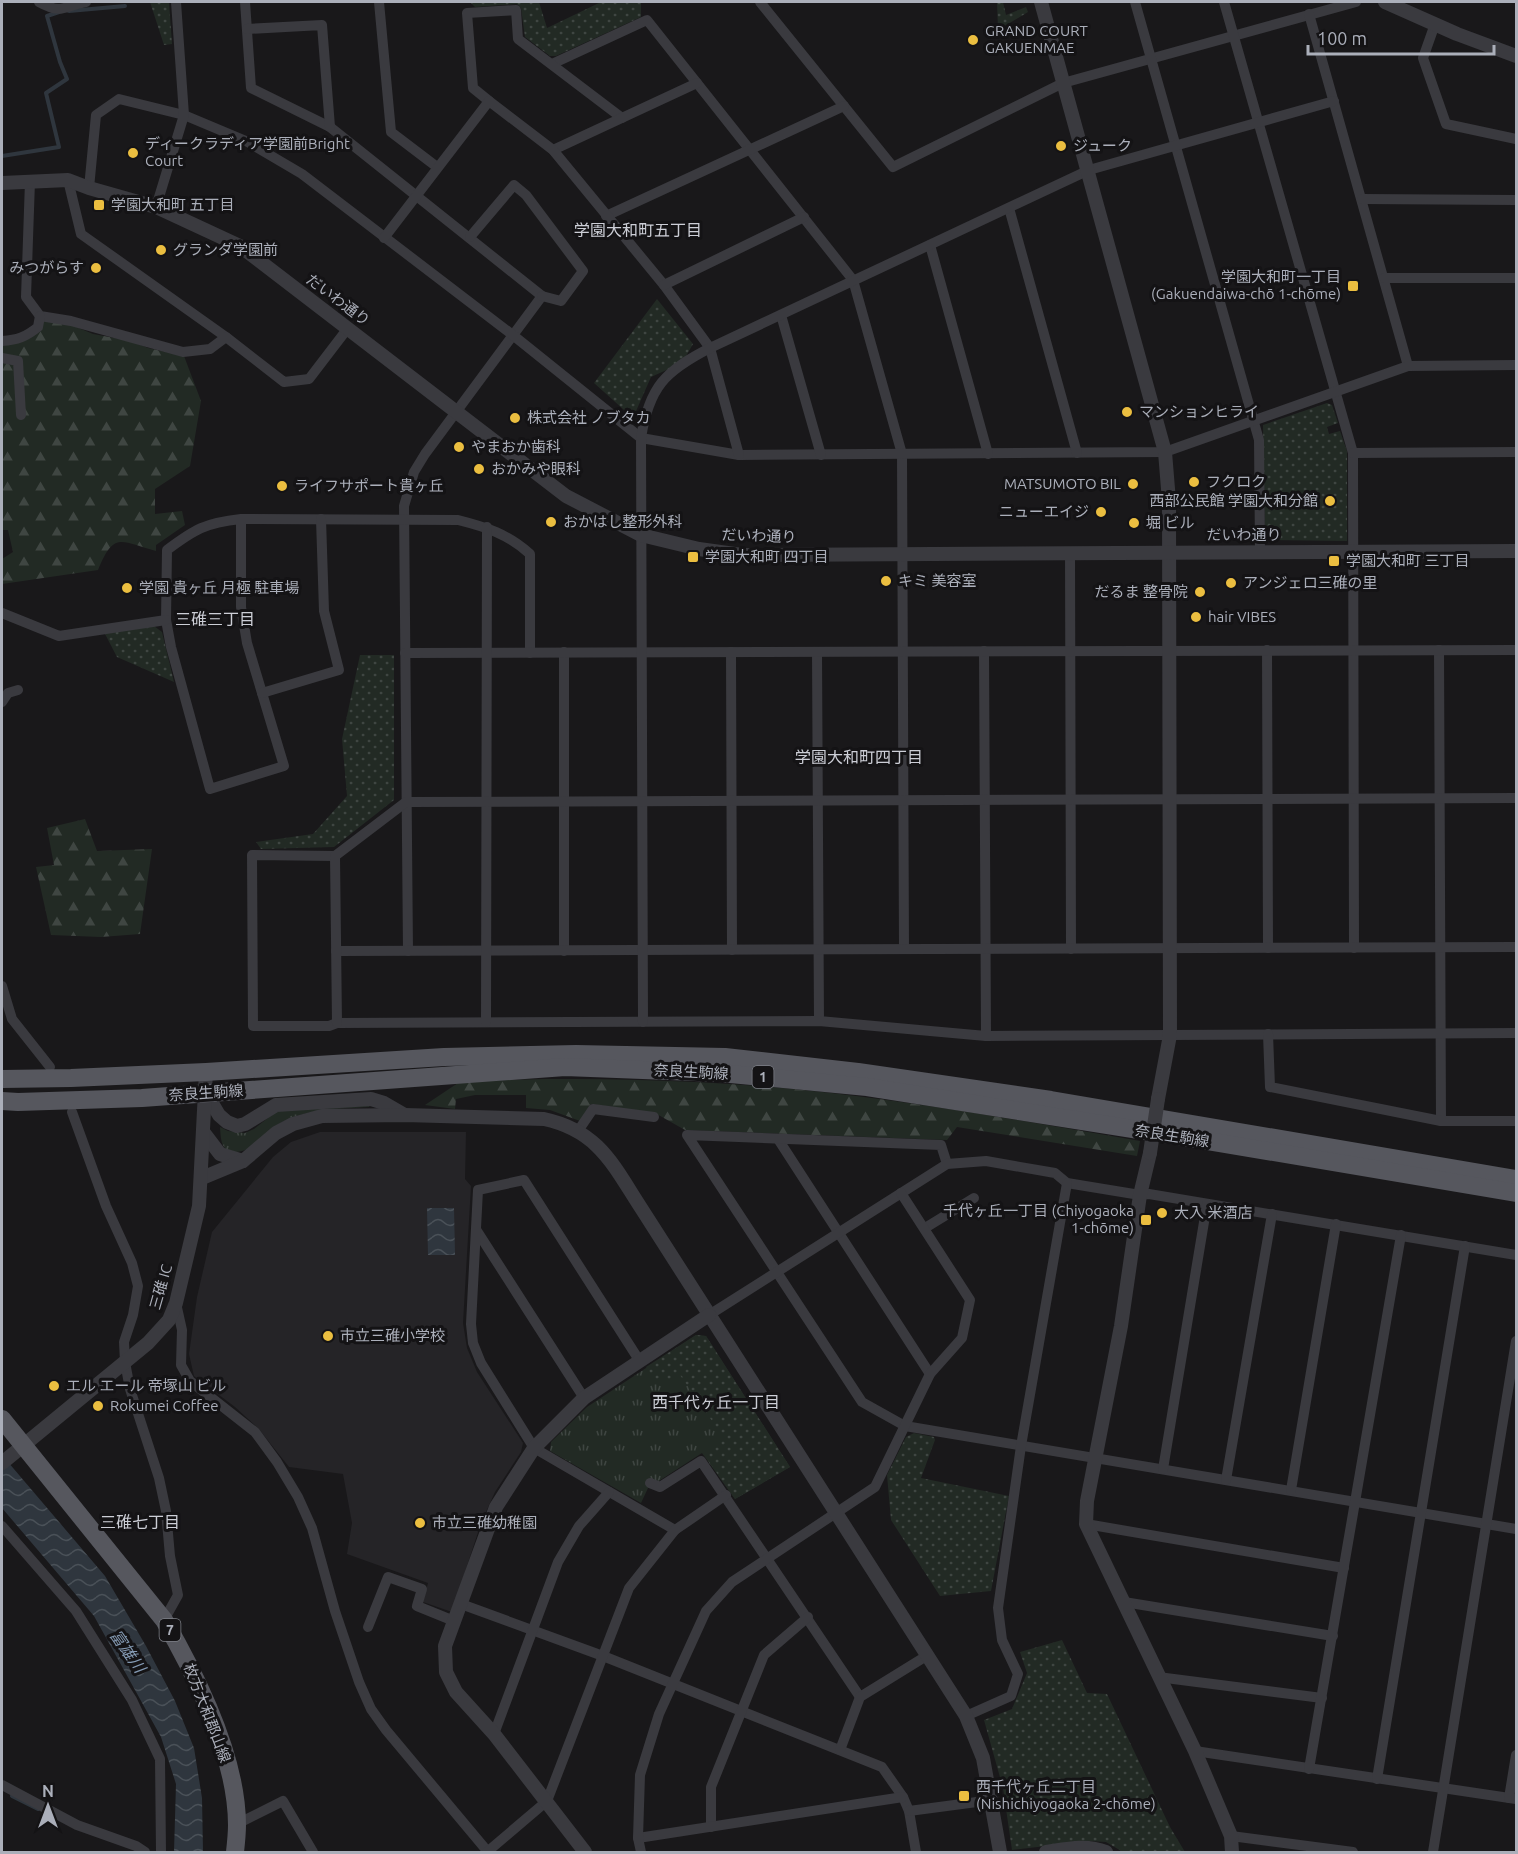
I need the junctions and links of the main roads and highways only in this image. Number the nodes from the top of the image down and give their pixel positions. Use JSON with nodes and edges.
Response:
{"nodes":[{"id":1,"x":2,"y":1079,"type":"edge"},
{"id":2,"x":2,"y":1101,"type":"edge"},
{"id":3,"x":1516,"y":1179,"type":"edge"},
{"id":4,"x":1516,"y":1193,"type":"edge"},
{"id":5,"x":2,"y":1419,"type":"edge"},
{"id":6,"x":235,"y":1852,"type":"edge"}],
"edges":[{"from":1,"to":3,"type":"main road","name":"奈良生駒線","number":"1"},
{"from":2,"to":4,"type":"main road","name":"奈良生駒線","number":"1"},
{"from":5,"to":6,"type":"main road","name":"枚方大和郡山線","number":"7"}]}
